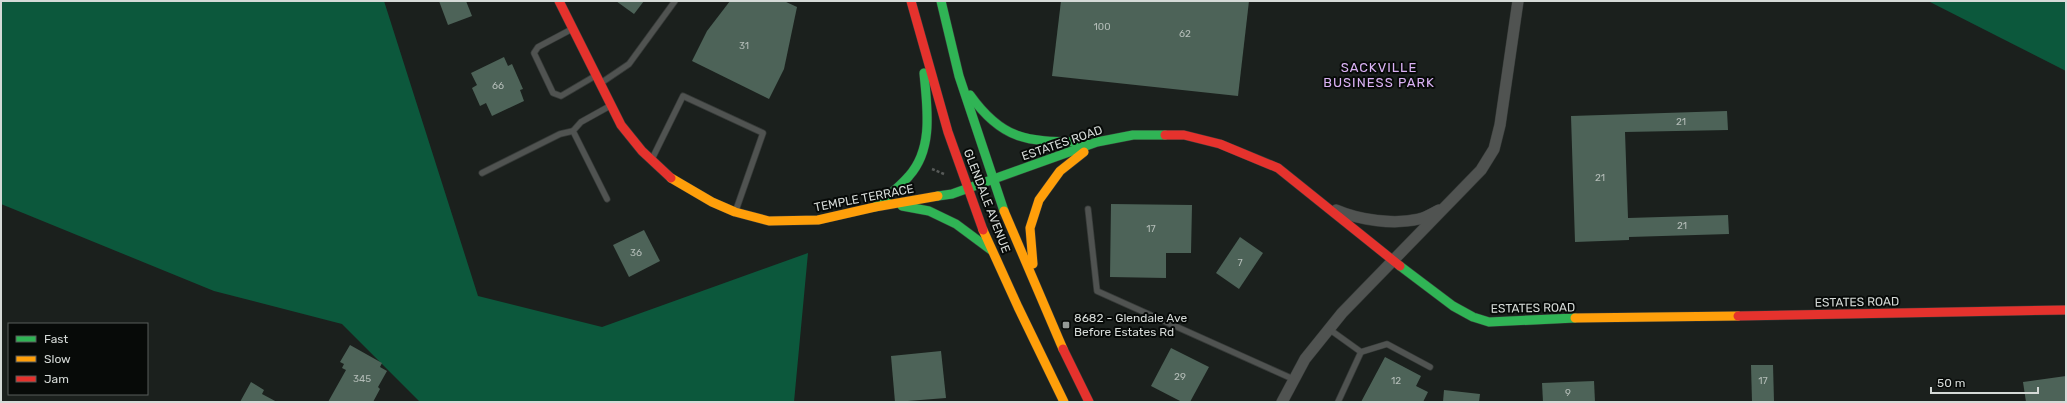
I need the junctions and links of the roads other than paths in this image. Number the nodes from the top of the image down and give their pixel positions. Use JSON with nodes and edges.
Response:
{"nodes":[{"id":1,"x":559,"y":1,"type":"edge"},
{"id":2,"x":675,"y":1,"type":"edge"},
{"id":3,"x":911,"y":1,"type":"edge"},
{"id":4,"x":941,"y":1,"type":"edge"},
{"id":5,"x":1518,"y":1,"type":"edge"},
{"id":6,"x":573,"y":29,"type":"junction"},
{"id":7,"x":923,"y":52,"type":"junction"},
{"id":8,"x":959,"y":76,"type":"junction"},
{"id":9,"x":597,"y":80,"type":"junction"},
{"id":10,"x":610,"y":106,"type":"junction"},
{"id":11,"x":573,"y":131,"type":"junction"},
{"id":12,"x":1097,"y":142,"type":"junction"},
{"id":13,"x":652,"y":160,"type":"junction"},
{"id":14,"x":482,"y":173,"type":"dead end"},
{"id":15,"x":993,"y":180,"type":"junction"},
{"id":16,"x":968,"y":189,"type":"junction"},
{"id":17,"x":608,"y":199,"type":"dead end"},
{"id":18,"x":891,"y":204,"type":"junction"},
{"id":19,"x":1324,"y":204,"type":"junction"},
{"id":20,"x":876,"y":207,"type":"junction"},
{"id":21,"x":1445,"y":207,"type":"junction"},
{"id":22,"x":1088,"y":209,"type":"dead end"},
{"id":23,"x":735,"y":212,"type":"junction"},
{"id":24,"x":992,"y":250,"type":"junction"},
{"id":25,"x":1392,"y":260,"type":"junction"},
{"id":26,"x":1039,"y":291,"type":"junction"},
{"id":27,"x":2066,"y":310,"type":"edge"},
{"id":28,"x":1329,"y":329,"type":"junction"},
{"id":29,"x":1361,"y":352,"type":"junction"},
{"id":30,"x":1430,"y":367,"type":"dead end"},
{"id":31,"x":1293,"y":379,"type":"junction"},
{"id":32,"x":1064,"y":402,"type":"edge"},
{"id":33,"x":1090,"y":402,"type":"edge"},
{"id":34,"x":1282,"y":402,"type":"edge"},
{"id":35,"x":1338,"y":402,"type":"edge"}],
"edges":[{"from":1,"to":6,"type":"street","name":"TEMPLE TERRACE"},
{"from":2,"to":9,"type":"lane"},
{"from":3,"to":7,"type":"street","name":"GLENDALE AVENUE"},
{"from":4,"to":8,"type":"street","name":"GLENDALE AVENUE"},
{"from":5,"to":21,"type":"street"},
{"from":6,"to":9,"type":"street","name":"TEMPLE TERRACE"},
{"from":6,"to":9,"type":"lane"},
{"from":7,"to":16,"type":"street","name":"GLENDALE AVENUE"},
{"from":7,"to":20,"type":"street"},
{"from":8,"to":12,"type":"street"},
{"from":8,"to":15,"type":"street","name":"GLENDALE AVENUE"},
{"from":9,"to":10,"type":"street","name":"TEMPLE TERRACE"},
{"from":10,"to":11,"type":"lane"},
{"from":10,"to":13,"type":"street","name":"TEMPLE TERRACE"},
{"from":11,"to":14,"type":"lane"},
{"from":11,"to":17,"type":"lane"},
{"from":12,"to":15,"type":"street","name":"ESTATES ROAD"},
{"from":12,"to":19,"type":"street","name":"ESTATES ROAD"},
{"from":12,"to":26,"type":"street"},
{"from":13,"to":23,"type":"street","name":"TEMPLE TERRACE"},
{"from":13,"to":23,"type":"lane"},
{"from":15,"to":16,"type":"street","name":"TEMPLE TERRACE"},
{"from":15,"to":26,"type":"street","name":"GLENDALE AVENUE"},
{"from":16,"to":18,"type":"street","name":"TEMPLE TERRACE"},
{"from":16,"to":24,"type":"street","name":"GLENDALE AVENUE"},
{"from":18,"to":20,"type":"street","name":"TEMPLE TERRACE"},
{"from":18,"to":24,"type":"street"},
{"from":19,"to":21,"type":"street"},
{"from":19,"to":25,"type":"street","name":"ESTATES ROAD"},
{"from":20,"to":23,"type":"street","name":"TEMPLE TERRACE"},
{"from":21,"to":25,"type":"street"},
{"from":22,"to":31,"type":"lane"},
{"from":24,"to":32,"type":"street","name":"GLENDALE AVENUE"},
{"from":25,"to":27,"type":"street","name":"ESTATES ROAD"},
{"from":25,"to":28,"type":"street"},
{"from":26,"to":33,"type":"street","name":"GLENDALE AVENUE"},
{"from":28,"to":29,"type":"lane"},
{"from":28,"to":31,"type":"street"},
{"from":29,"to":30,"type":"lane"},
{"from":29,"to":35,"type":"lane"},
{"from":31,"to":34,"type":"street"}]}
